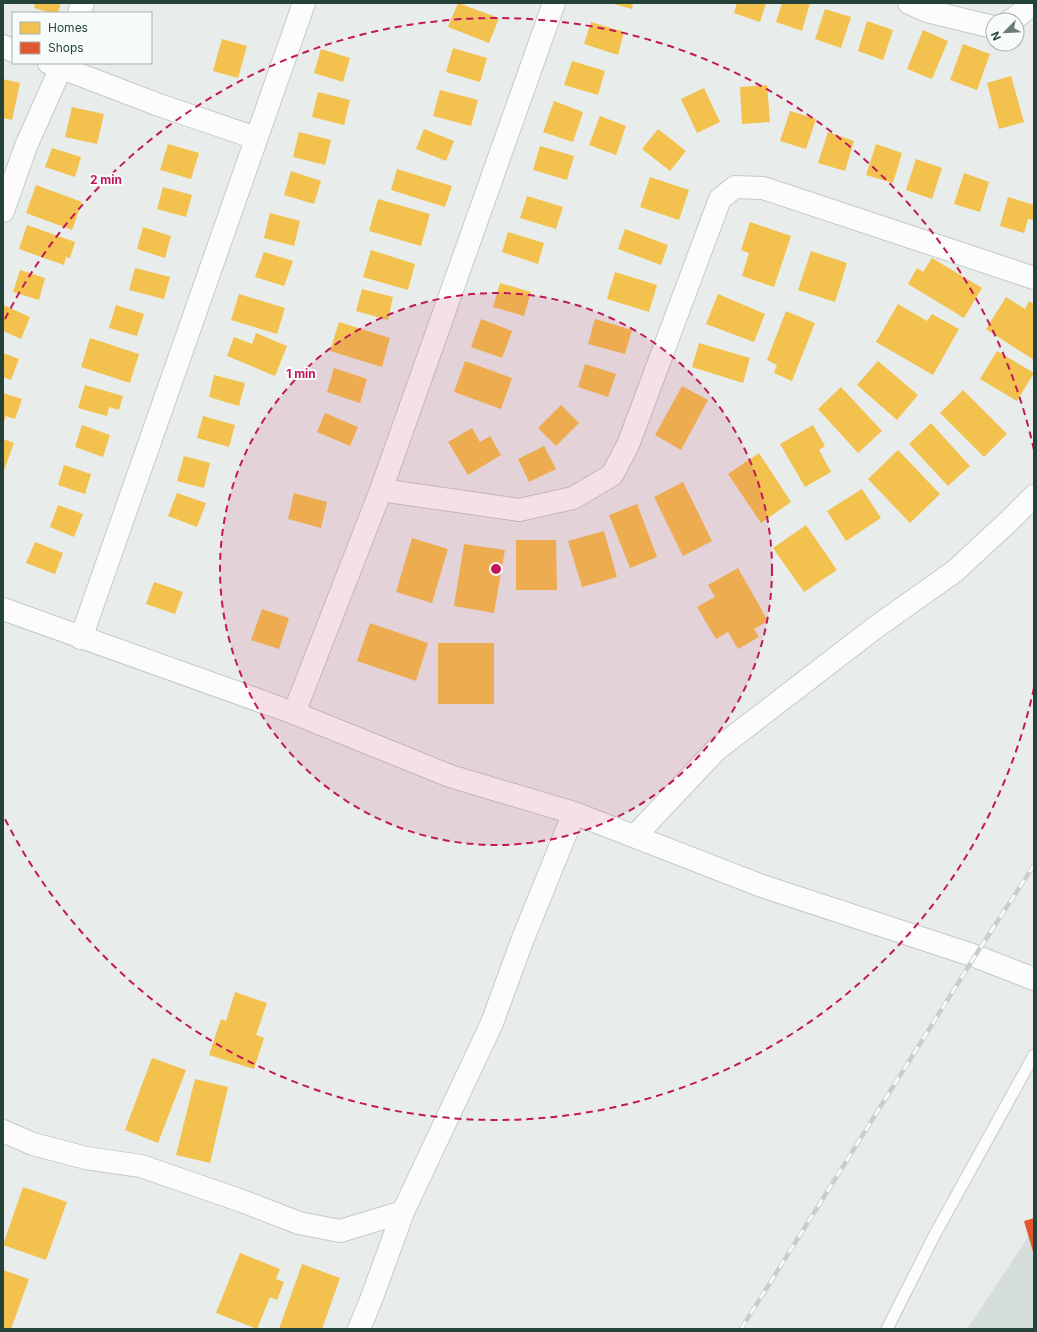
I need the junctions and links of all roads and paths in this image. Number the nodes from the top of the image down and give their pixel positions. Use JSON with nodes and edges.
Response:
{"nodes":[{"id":1,"x":304,"y":3,"type":"edge"},
{"id":2,"x":909,"y":3,"type":"edge"},
{"id":3,"x":1034,"y":3,"type":"edge"},
{"id":4,"x":550,"y":4,"type":"edge"},
{"id":5,"x":1023,"y":12,"type":"edge"},
{"id":6,"x":985,"y":25,"type":"edge"},
{"id":7,"x":3,"y":46,"type":"edge"},
{"id":8,"x":12,"y":50,"type":"edge"},
{"id":9,"x":58,"y":64,"type":"edge"},
{"id":10,"x":256,"y":138,"type":"junction"},
{"id":11,"x":3,"y":211,"type":"edge"},
{"id":12,"x":1034,"y":278,"type":"edge"},
{"id":13,"x":381,"y":490,"type":"junction"},
{"id":14,"x":1034,"y":496,"type":"edge"},
{"id":15,"x":3,"y":609,"type":"edge"},
{"id":16,"x":81,"y":638,"type":"junction"},
{"id":17,"x":294,"y":712,"type":"junction"},
{"id":18,"x":574,"y":813,"type":"junction"},
{"id":19,"x":635,"y":836,"type":"junction"},
{"id":20,"x":1034,"y":979,"type":"edge"},
{"id":21,"x":1034,"y":1055,"type":"edge"},
{"id":22,"x":3,"y":1131,"type":"edge"},
{"id":23,"x":403,"y":1212,"type":"junction"},
{"id":24,"x":359,"y":1329,"type":"edge"},
{"id":25,"x":887,"y":1329,"type":"edge"}],
"edges":[{"from":1,"to":10,"type":"street"},
{"from":2,"to":6,"type":"street"},
{"from":3,"to":5,"type":"street"},
{"from":4,"to":13,"type":"street"},
{"from":7,"to":8,"type":"street"},
{"from":9,"to":10,"type":"street"},
{"from":9,"to":11,"type":"street"},
{"from":10,"to":16,"type":"street"},
{"from":12,"to":13,"type":"street"},
{"from":13,"to":17,"type":"street"},
{"from":14,"to":19,"type":"street"},
{"from":15,"to":16,"type":"street"},
{"from":16,"to":17,"type":"street"},
{"from":17,"to":18,"type":"street"},
{"from":18,"to":19,"type":"street"},
{"from":18,"to":23,"type":"street"},
{"from":19,"to":20,"type":"street"},
{"from":21,"to":25,"type":"lane"},
{"from":22,"to":23,"type":"street"},
{"from":23,"to":24,"type":"street"}]}
